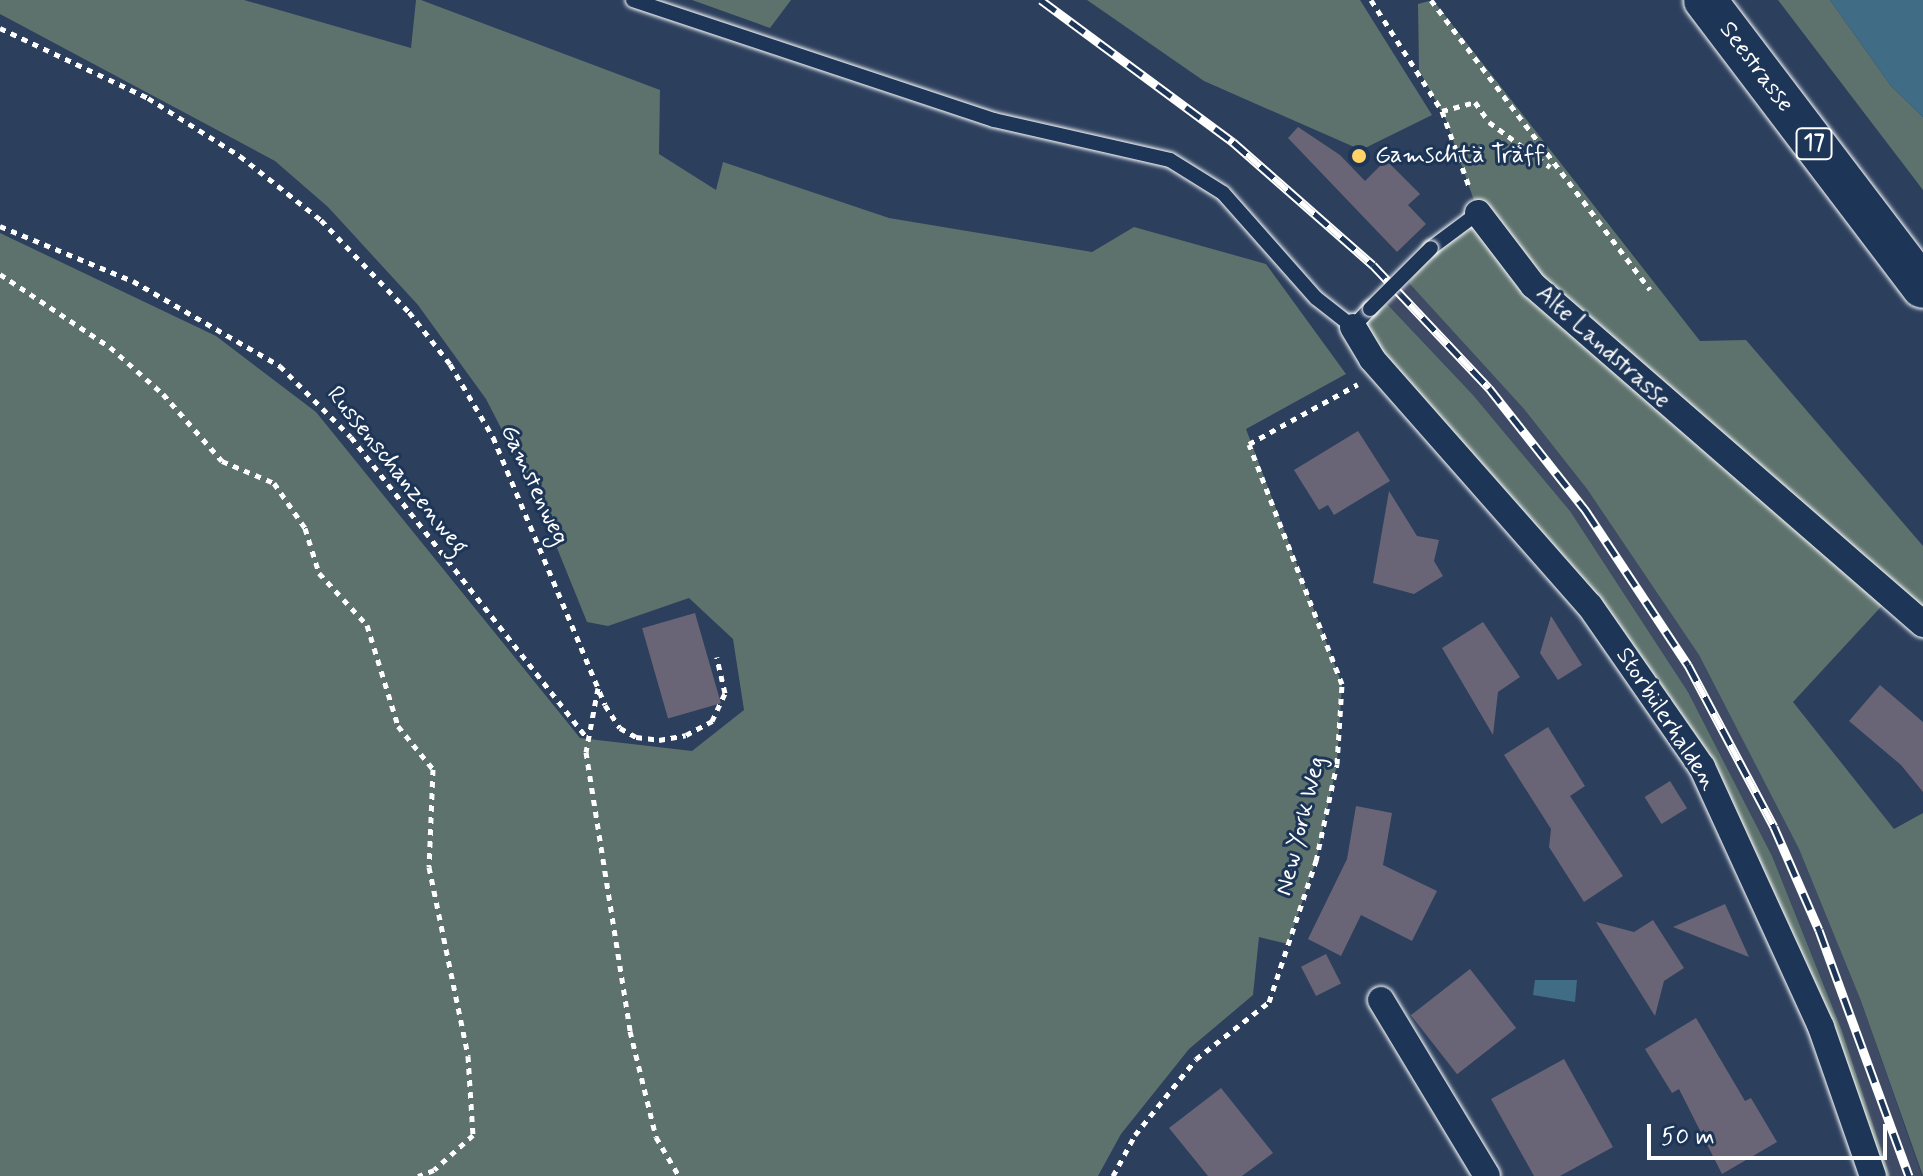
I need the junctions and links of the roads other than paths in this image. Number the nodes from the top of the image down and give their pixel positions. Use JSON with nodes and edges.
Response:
{"nodes":[{"id":1,"x":633,"y":0,"type":"edge"},
{"id":2,"x":1705,"y":0,"type":"edge"},
{"id":3,"x":1478,"y":213,"type":"joint"},
{"id":4,"x":1923,"y":287,"type":"edge"},
{"id":5,"x":1361,"y":318,"type":"junction"},
{"id":6,"x":1923,"y":624,"type":"edge"},
{"id":7,"x":1381,"y":1000,"type":"dead end"},
{"id":8,"x":1487,"y":1176,"type":"edge"},
{"id":9,"x":1873,"y":1176,"type":"edge"}],
"edges":[{"from":1,"to":5,"type":"lane"},
{"from":2,"to":4,"type":"main road","name":"Seestrasse","number":"17"},
{"from":3,"to":5,"type":"lane","bridge":true},
{"from":3,"to":6,"type":"street","name":"Alte Landstrasse"},
{"from":5,"to":9,"type":"street","name":"Storbülerhalden"},
{"from":7,"to":8,"type":"street"}]}
